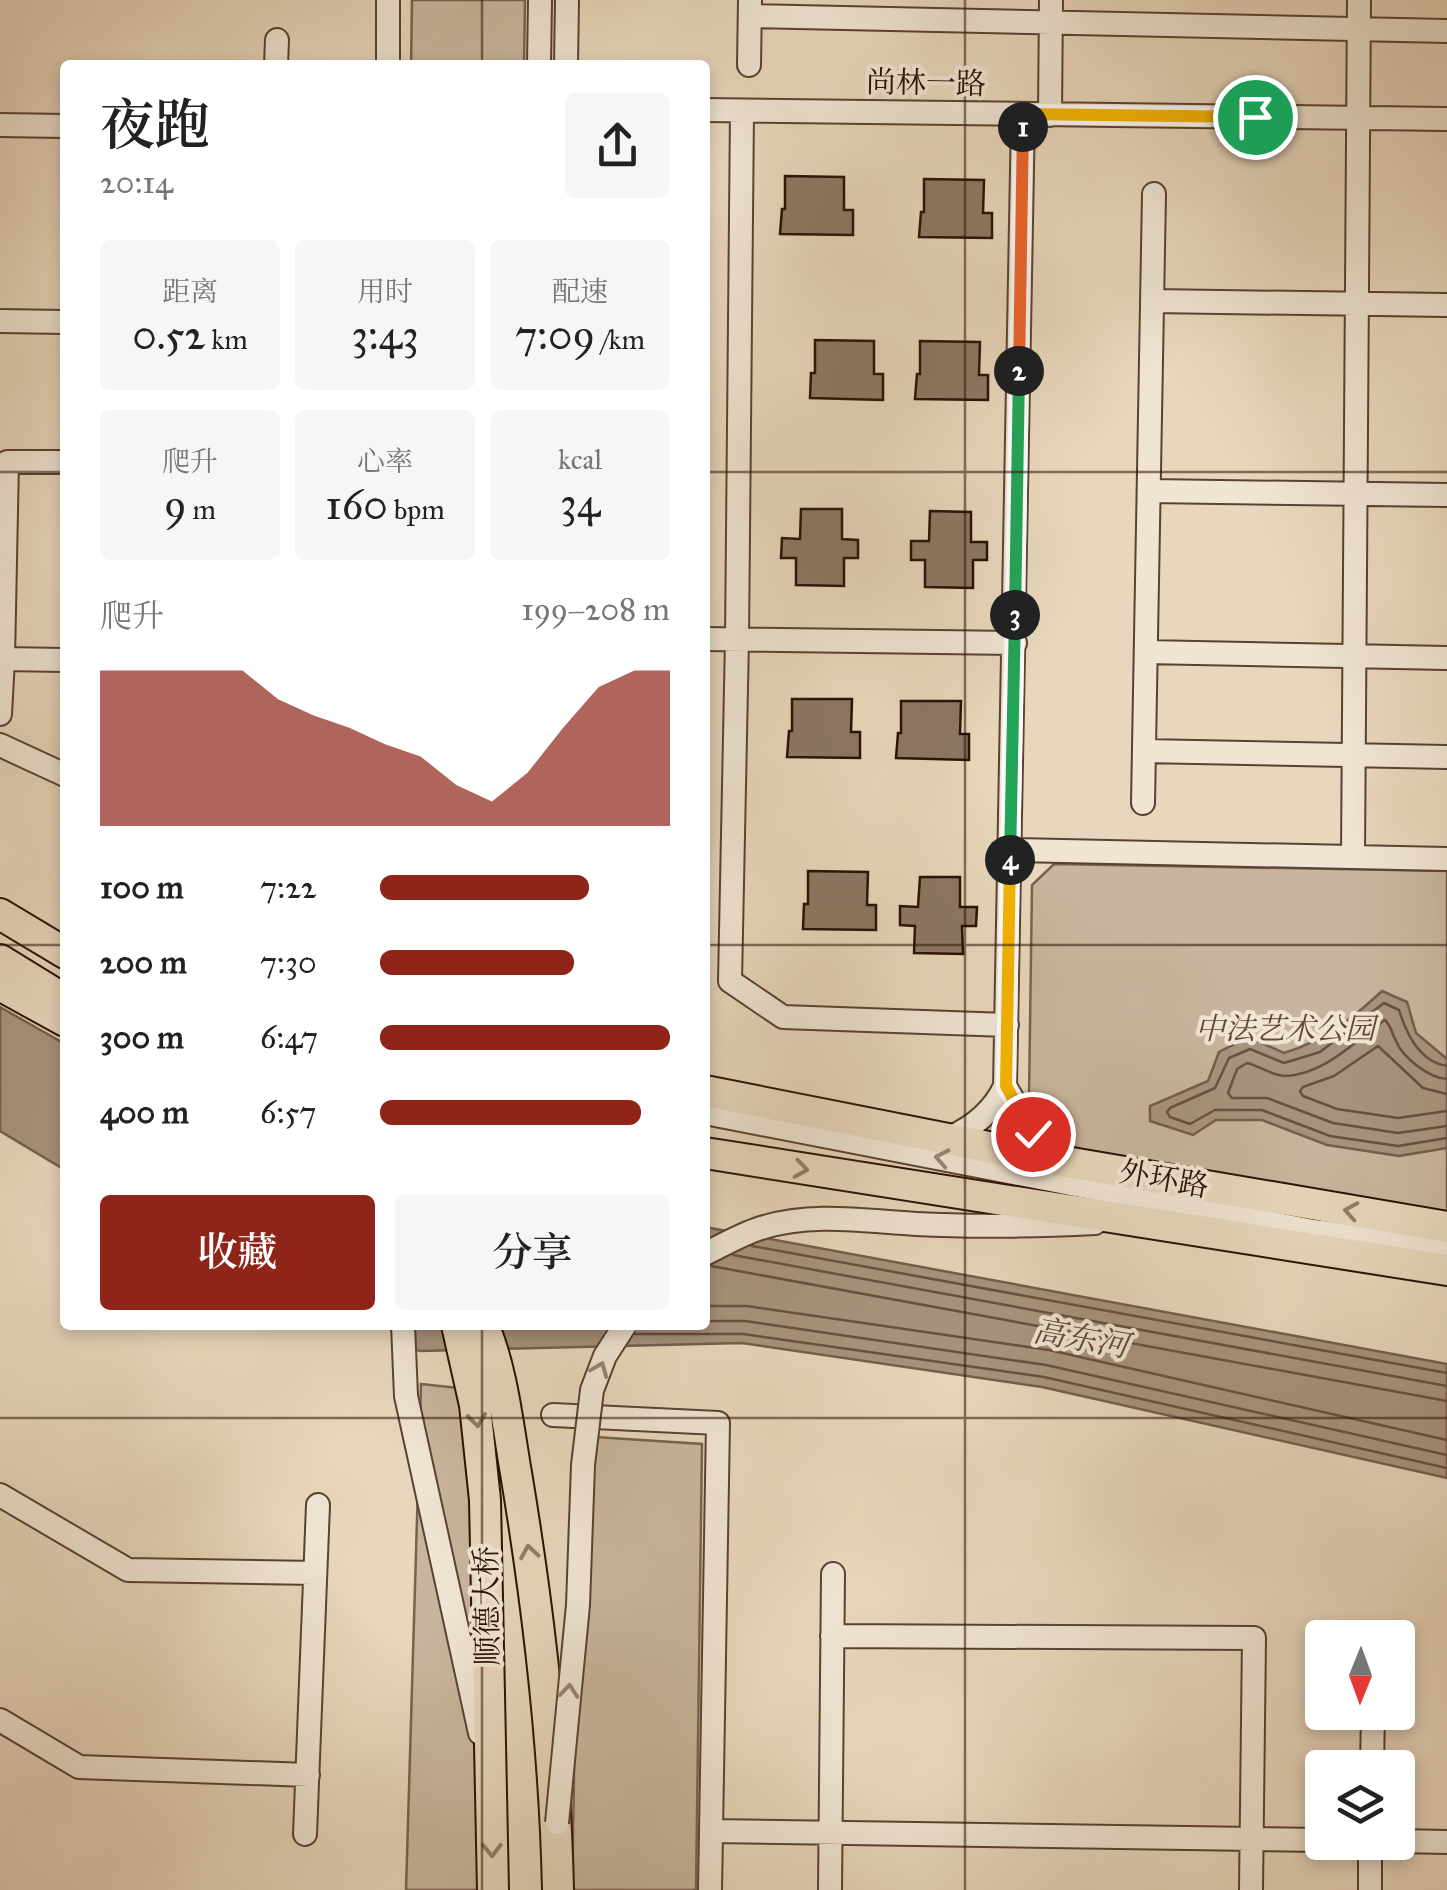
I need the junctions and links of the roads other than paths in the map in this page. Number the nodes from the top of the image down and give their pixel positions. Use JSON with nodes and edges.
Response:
{"nodes":[{"id":1,"x":388,"y":0,"type":"edge"},
{"id":2,"x":540,"y":0,"type":"edge"},
{"id":3,"x":566,"y":0,"type":"edge"},
{"id":4,"x":1359,"y":0,"type":"edge"},
{"id":5,"x":750,"y":8,"type":"edge"},
{"id":6,"x":1051,"y":11,"type":"edge"},
{"id":7,"x":1358,"y":29,"type":"junction"},
{"id":8,"x":1447,"y":30,"type":"edge"},
{"id":9,"x":277,"y":40,"type":"dead end"},
{"id":10,"x":276,"y":60,"type":"edge"},
{"id":11,"x":388,"y":60,"type":"edge"},
{"id":12,"x":539,"y":60,"type":"edge"},
{"id":13,"x":566,"y":60,"type":"edge"},
{"id":14,"x":749,"y":65,"type":"dead end"},
{"id":15,"x":710,"y":110,"type":"edge"},
{"id":16,"x":742,"y":111,"type":"junction"},
{"id":17,"x":1023,"y":114,"type":"junction"},
{"id":18,"x":1050,"y":115,"type":"junction"},
{"id":19,"x":1357,"y":118,"type":"junction"},
{"id":20,"x":1447,"y":119,"type":"edge"},
{"id":21,"x":0,"y":124,"type":"edge"},
{"id":22,"x":60,"y":126,"type":"edge"},
{"id":23,"x":1154,"y":194,"type":"dead end"},
{"id":24,"x":1152,"y":302,"type":"junction"},
{"id":25,"x":1356,"y":304,"type":"junction"},
{"id":26,"x":1447,"y":305,"type":"edge"},
{"id":27,"x":0,"y":321,"type":"edge"},
{"id":28,"x":60,"y":322,"type":"edge"},
{"id":29,"x":60,"y":462,"type":"edge"},
{"id":30,"x":1149,"y":491,"type":"junction"},
{"id":31,"x":1355,"y":494,"type":"junction"},
{"id":32,"x":1447,"y":495,"type":"edge"},
{"id":33,"x":710,"y":639,"type":"edge"},
{"id":34,"x":738,"y":639,"type":"junction"},
{"id":35,"x":1015,"y":644,"type":"junction"},
{"id":36,"x":1146,"y":652,"type":"junction"},
{"id":37,"x":1354,"y":656,"type":"junction"},
{"id":38,"x":1447,"y":658,"type":"edge"},
{"id":39,"x":2,"y":659,"type":"junction"},
{"id":40,"x":60,"y":660,"type":"edge"},
{"id":41,"x":0,"y":714,"type":"edge"},
{"id":42,"x":0,"y":745,"type":"edge"},
{"id":43,"x":1144,"y":752,"type":"junction"},
{"id":44,"x":1354,"y":756,"type":"junction"},
{"id":45,"x":1447,"y":758,"type":"edge"},
{"id":46,"x":60,"y":774,"type":"edge"},
{"id":47,"x":1143,"y":803,"type":"dead end"},
{"id":48,"x":1010,"y":850,"type":"junction"},
{"id":49,"x":1354,"y":857,"type":"junction"},
{"id":50,"x":1447,"y":859,"type":"edge"},
{"id":51,"x":0,"y":898,"type":"edge"},
{"id":52,"x":0,"y":914,"type":"edge"},
{"id":53,"x":60,"y":931,"type":"edge"},
{"id":54,"x":60,"y":950,"type":"edge"},
{"id":55,"x":0,"y":960,"type":"edge"},
{"id":56,"x":0,"y":985,"type":"edge"},
{"id":57,"x":60,"y":997,"type":"edge"},
{"id":58,"x":60,"y":1018,"type":"edge"},
{"id":59,"x":1007,"y":1025,"type":"junction"},
{"id":60,"x":1006,"y":1086,"type":"junction"},
{"id":61,"x":710,"y":1091,"type":"edge"},
{"id":62,"x":710,"y":1113,"type":"edge"},
{"id":63,"x":949,"y":1138,"type":"junction"},
{"id":64,"x":710,"y":1155,"type":"edge"},
{"id":65,"x":1054,"y":1160,"type":"junction"},
{"id":66,"x":1134,"y":1221,"type":"junction"},
{"id":67,"x":1447,"y":1227,"type":"edge"},
{"id":68,"x":1447,"y":1247,"type":"edge"},
{"id":69,"x":710,"y":1252,"type":"edge"},
{"id":70,"x":1447,"y":1270,"type":"edge"},
{"id":71,"x":403,"y":1330,"type":"edge"},
{"id":72,"x":457,"y":1330,"type":"edge"},
{"id":73,"x":484,"y":1330,"type":"edge"},
{"id":74,"x":622,"y":1330,"type":"edge"},
{"id":75,"x":553,"y":1415,"type":"dead end"},
{"id":76,"x":0,"y":1495,"type":"edge"},
{"id":77,"x":318,"y":1505,"type":"dead end"},
{"id":78,"x":315,"y":1574,"type":"junction"},
{"id":79,"x":833,"y":1574,"type":"dead end"},
{"id":80,"x":832,"y":1636,"type":"junction"},
{"id":81,"x":0,"y":1720,"type":"edge"},
{"id":82,"x":308,"y":1775,"type":"junction"},
{"id":83,"x":491,"y":1790,"type":"junction"},
{"id":84,"x":557,"y":1823,"type":"junction"},
{"id":85,"x":710,"y":1830,"type":"junction"},
{"id":86,"x":831,"y":1832,"type":"junction"},
{"id":87,"x":305,"y":1834,"type":"dead end"},
{"id":88,"x":1251,"y":1839,"type":"junction"},
{"id":89,"x":1305,"y":1840,"type":"edge"},
{"id":90,"x":1415,"y":1842,"type":"edge"},
{"id":91,"x":1447,"y":1842,"type":"edge"},
{"id":92,"x":1370,"y":1860,"type":"edge"},
{"id":93,"x":493,"y":1890,"type":"edge"},
{"id":94,"x":558,"y":1890,"type":"edge"},
{"id":95,"x":710,"y":1890,"type":"edge"},
{"id":96,"x":830,"y":1890,"type":"edge"},
{"id":97,"x":1250,"y":1890,"type":"edge"},
{"id":98,"x":1370,"y":1890,"type":"edge"}],
"edges":[{"from":1,"to":11,"type":"street"},
{"from":2,"to":12,"type":"street"},
{"from":3,"to":13,"type":"street"},
{"from":4,"to":7,"type":"street"},
{"from":5,"to":6,"type":"street"},
{"from":5,"to":14,"type":"street"},
{"from":6,"to":7,"type":"street"},
{"from":6,"to":18,"type":"street"},
{"from":7,"to":8,"type":"street"},
{"from":7,"to":19,"type":"street"},
{"from":9,"to":10,"type":"street"},
{"from":15,"to":16,"type":"street","name":"尚林一路"},
{"from":16,"to":17,"type":"street","name":"尚林一路"},
{"from":16,"to":34,"type":"street"},
{"from":17,"to":18,"type":"street","name":"尚林一路"},
{"from":17,"to":35,"type":"street"},
{"from":18,"to":19,"type":"street","name":"尚林一路"},
{"from":19,"to":20,"type":"street","name":"尚林一路"},
{"from":19,"to":25,"type":"street"},
{"from":21,"to":22,"type":"street"},
{"from":23,"to":24,"type":"street"},
{"from":24,"to":25,"type":"street"},
{"from":24,"to":30,"type":"street"},
{"from":25,"to":26,"type":"street"},
{"from":25,"to":31,"type":"street"},
{"from":27,"to":28,"type":"street"},
{"from":29,"to":39,"type":"street"},
{"from":30,"to":31,"type":"street"},
{"from":30,"to":36,"type":"street"},
{"from":31,"to":32,"type":"street"},
{"from":31,"to":37,"type":"street"},
{"from":33,"to":34,"type":"street"},
{"from":34,"to":35,"type":"street"},
{"from":34,"to":59,"type":"street"},
{"from":35,"to":48,"type":"street"},
{"from":36,"to":37,"type":"street"},
{"from":36,"to":43,"type":"street"},
{"from":37,"to":38,"type":"street"},
{"from":37,"to":44,"type":"street"},
{"from":39,"to":40,"type":"street"},
{"from":39,"to":41,"type":"street"},
{"from":42,"to":46,"type":"street"},
{"from":43,"to":44,"type":"street"},
{"from":43,"to":47,"type":"street"},
{"from":44,"to":45,"type":"street"},
{"from":44,"to":49,"type":"street"},
{"from":48,"to":49,"type":"street"},
{"from":48,"to":59,"type":"street"},
{"from":49,"to":50,"type":"street"},
{"from":51,"to":53,"type":"main road"},
{"from":52,"to":54,"type":"main road"},
{"from":55,"to":57,"type":"main road"},
{"from":56,"to":58,"type":"main road"},
{"from":59,"to":60,"type":"street"},
{"from":60,"to":63,"type":"street"},
{"from":60,"to":65,"type":"street"},
{"from":61,"to":63,"type":"main road","name":"外环路"},
{"from":68,"to":62,"type":"street","one_way":true},
{"from":63,"to":65,"type":"main road","name":"外环路"},
{"from":64,"to":66,"type":"main road","name":"外环路","one_way":true},
{"from":67,"to":65,"type":"main road","name":"外环路","one_way":true},
{"from":66,"to":69,"type":"street"},
{"from":66,"to":70,"type":"main road","name":"外环路"},
{"from":71,"to":83,"type":"street"},
{"from":72,"to":83,"type":"main road","name":"顺德大桥","one_way":true},
{"from":84,"to":73,"type":"main road","one_way":true,"bridge":true},
{"from":84,"to":74,"type":"street","one_way":true,"bridge":true},
{"from":75,"to":85,"type":"street"},
{"from":76,"to":78,"type":"street"},
{"from":77,"to":78,"type":"street"},
{"from":78,"to":82,"type":"street"},
{"from":79,"to":80,"type":"street"},
{"from":80,"to":86,"type":"street"},
{"from":80,"to":88,"type":"street"},
{"from":81,"to":82,"type":"street"},
{"from":82,"to":87,"type":"street"},
{"from":83,"to":93,"type":"main road","name":"顺德大桥","one_way":true},
{"from":84,"to":94,"type":"main road"},
{"from":85,"to":86,"type":"street"},
{"from":85,"to":95,"type":"street"},
{"from":86,"to":88,"type":"street"},
{"from":86,"to":96,"type":"street"},
{"from":88,"to":89,"type":"street"},
{"from":88,"to":97,"type":"street"},
{"from":90,"to":91,"type":"street"},
{"from":92,"to":98,"type":"street"}]}
